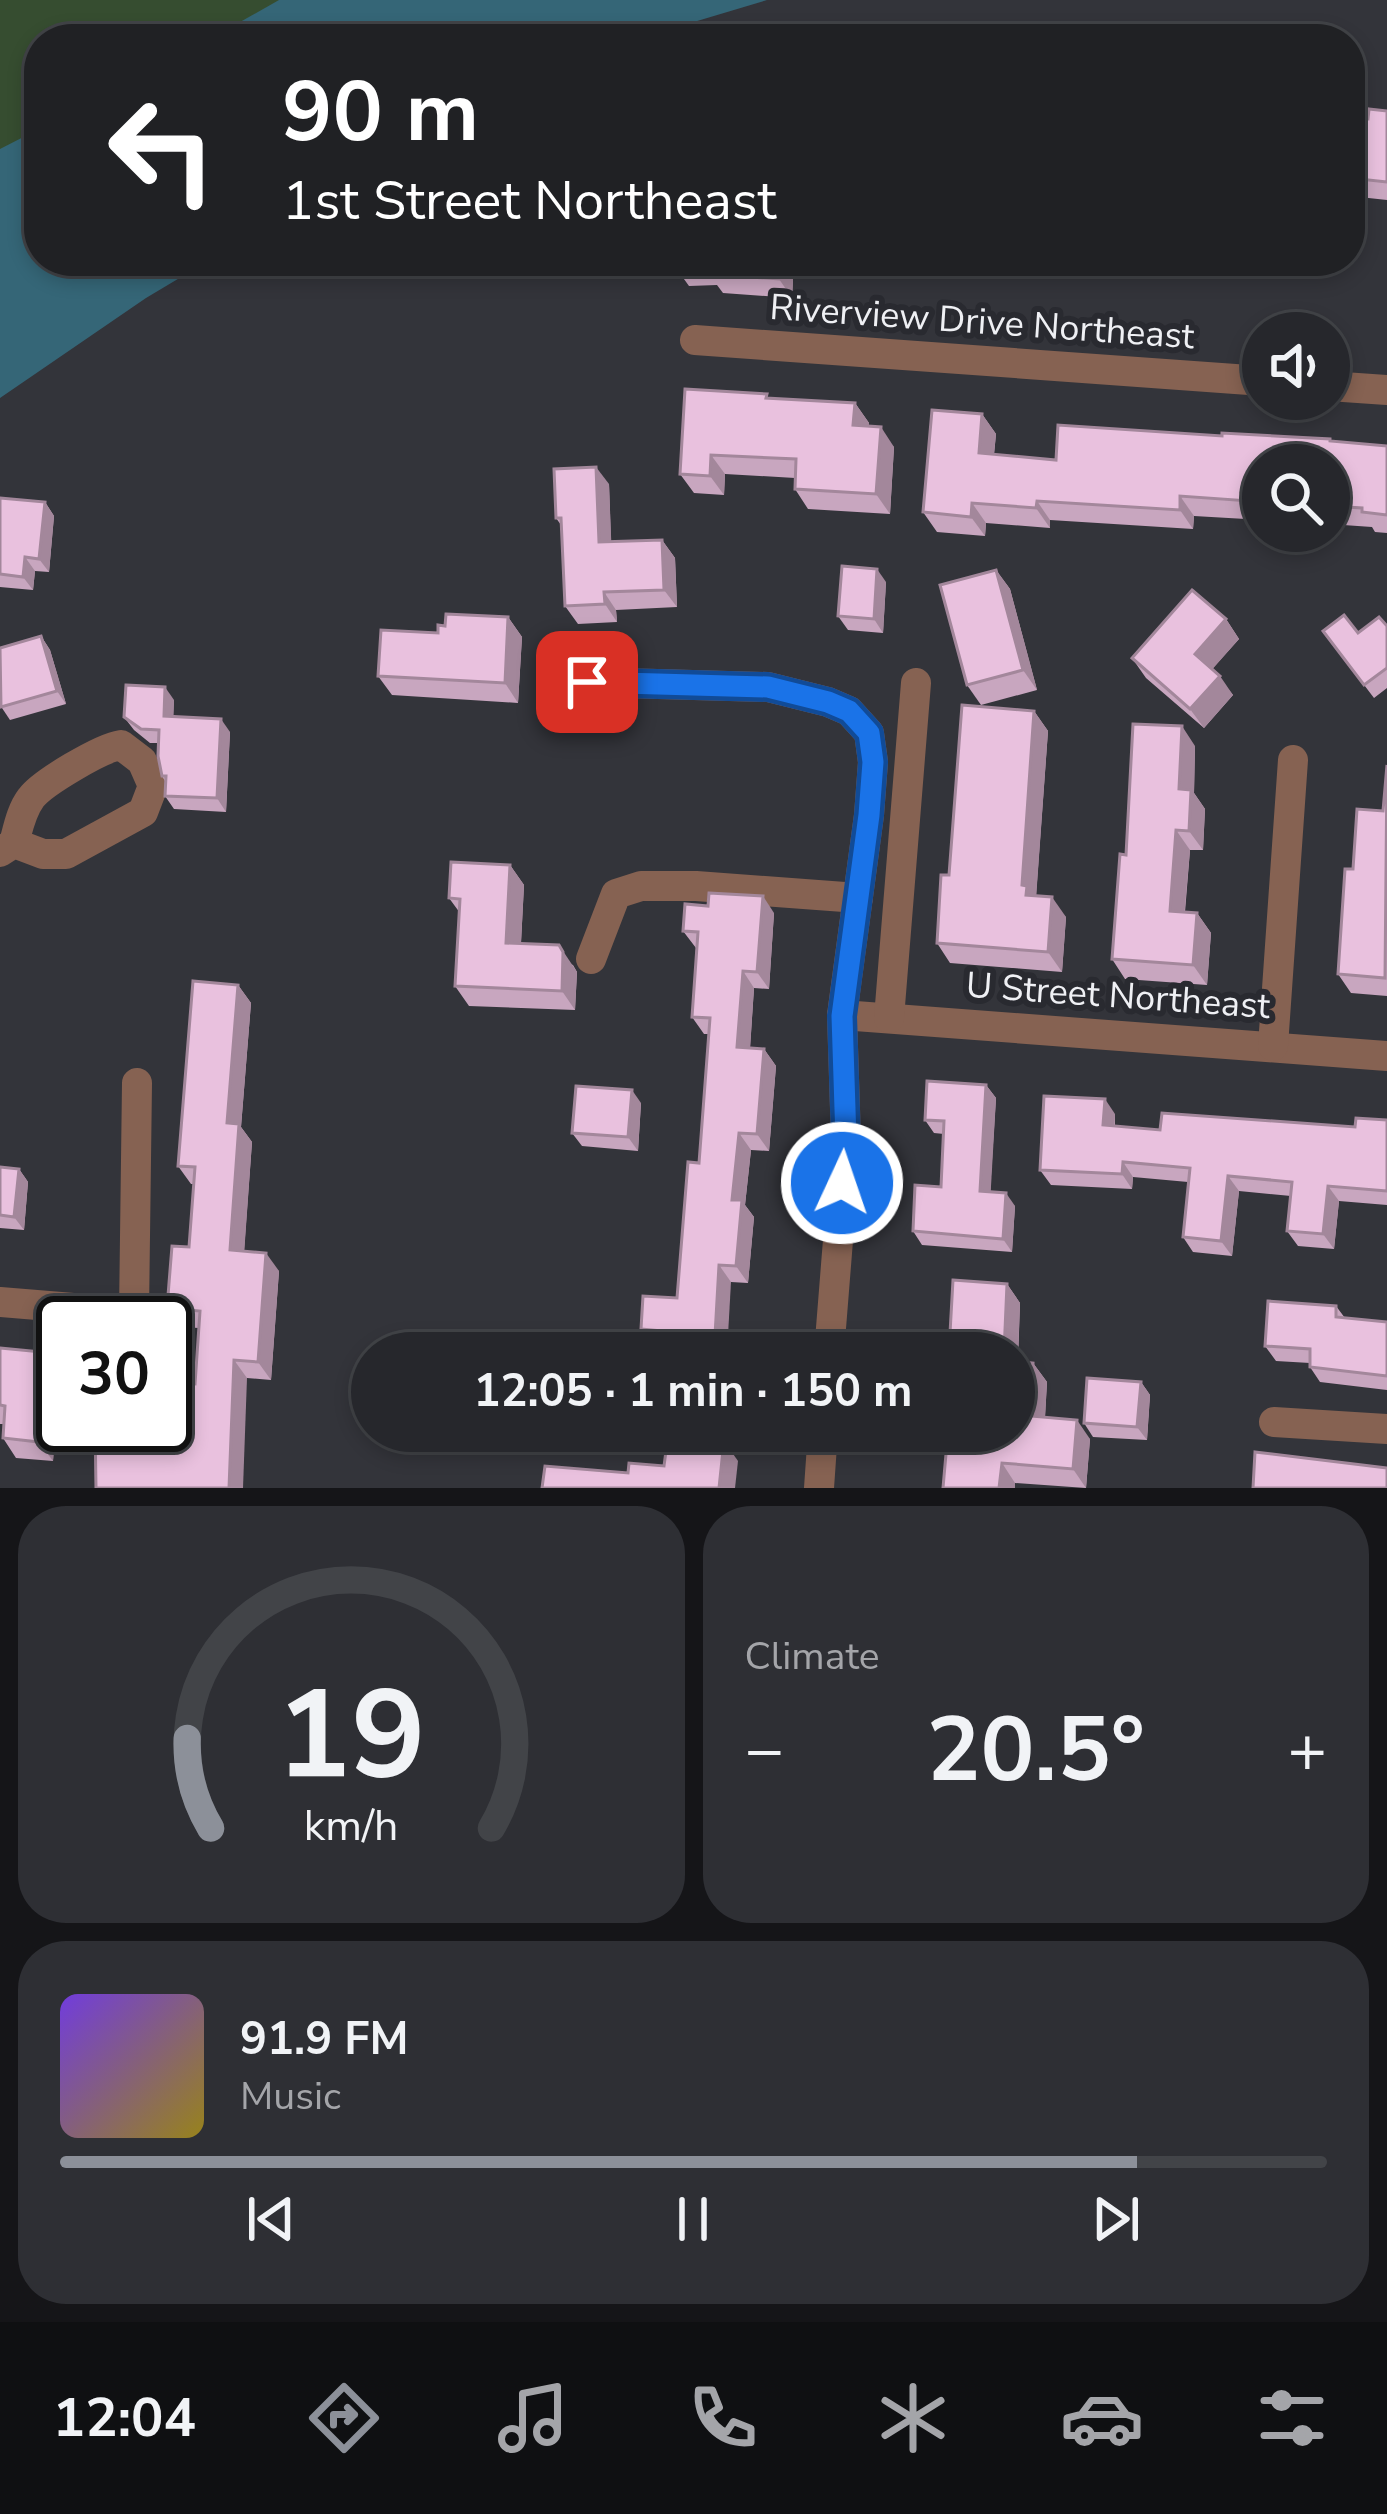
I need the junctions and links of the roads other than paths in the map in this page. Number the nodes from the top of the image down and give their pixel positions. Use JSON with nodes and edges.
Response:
{"nodes":[{"id":1,"x":695,"y":340,"type":"dead end"},
{"id":2,"x":1242,"y":379,"type":"edge"},
{"id":3,"x":1350,"y":387,"type":"edge"},
{"id":4,"x":1387,"y":390,"type":"edge"},
{"id":5,"x":587,"y":682,"type":"dead end"},
{"id":6,"x":916,"y":683,"type":"dead end"},
{"id":7,"x":1293,"y":760,"type":"dead end"},
{"id":8,"x":7,"y":848,"type":"edge"},
{"id":9,"x":858,"y":898,"type":"junction"},
{"id":10,"x":591,"y":959,"type":"dead end"},
{"id":11,"x":842,"y":1016,"type":"junction"},
{"id":12,"x":890,"y":1018,"type":"junction"},
{"id":13,"x":1273,"y":1046,"type":"junction"},
{"id":14,"x":1387,"y":1056,"type":"edge"},
{"id":15,"x":137,"y":1083,"type":"dead end"},
{"id":16,"x":0,"y":1302,"type":"edge"},
{"id":17,"x":831,"y":1332,"type":"edge"},
{"id":18,"x":1274,"y":1422,"type":"dead end"},
{"id":19,"x":1387,"y":1429,"type":"edge"},
{"id":20,"x":821,"y":1452,"type":"edge"},
{"id":21,"x":818,"y":1488,"type":"edge"}],
"edges":[{"from":1,"to":2,"type":"street","name":"Riverview Drive Northeast"},
{"from":3,"to":4,"type":"street"},
{"from":5,"to":9,"type":"street"},
{"from":6,"to":12,"type":"street"},
{"from":7,"to":13,"type":"street"},
{"from":8,"to":8,"type":"street"},
{"from":9,"to":10,"type":"street"},
{"from":9,"to":11,"type":"street"},
{"from":11,"to":12,"type":"street","name":"U Street Northeast"},
{"from":11,"to":17,"type":"street"},
{"from":12,"to":13,"type":"street","name":"U Street Northeast"},
{"from":13,"to":14,"type":"street","name":"U Street Northeast"},
{"from":15,"to":16,"type":"street"},
{"from":18,"to":19,"type":"street"},
{"from":20,"to":21,"type":"street"}]}
